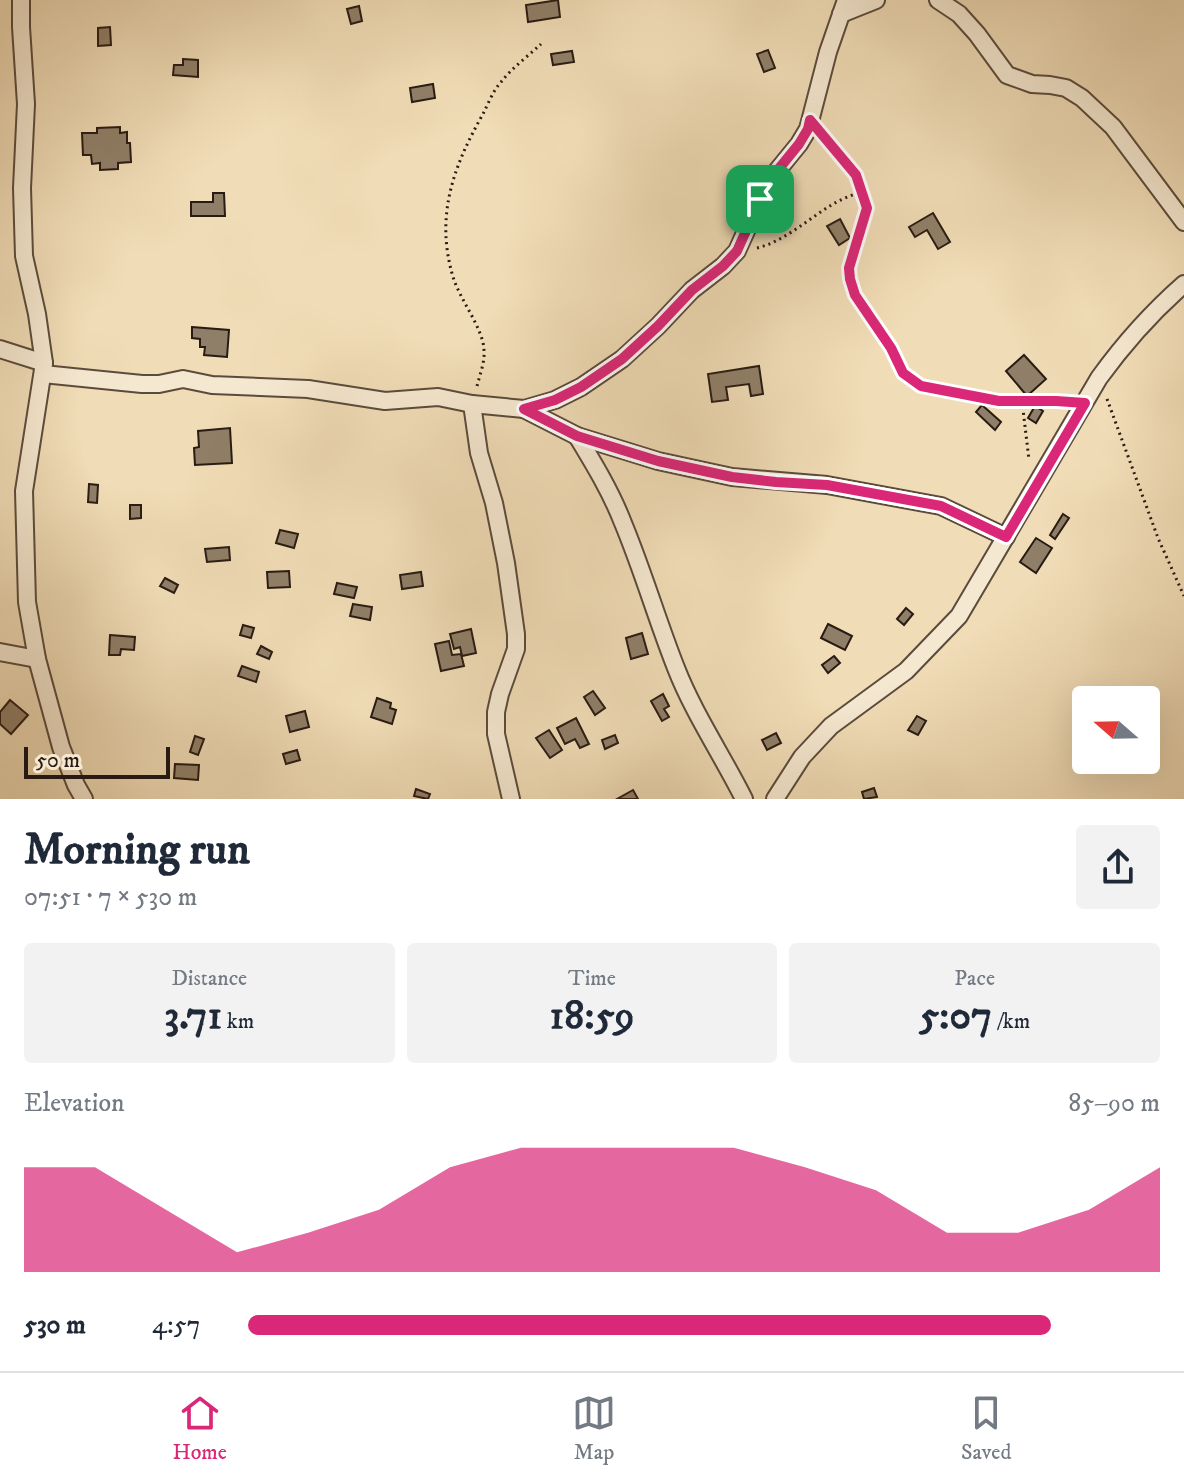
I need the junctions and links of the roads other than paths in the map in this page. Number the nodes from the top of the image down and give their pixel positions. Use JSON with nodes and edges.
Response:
{"nodes":[{"id":1,"x":21,"y":0,"type":"edge"},
{"id":2,"x":876,"y":0,"type":"edge"},
{"id":3,"x":938,"y":0,"type":"edge"},
{"id":4,"x":955,"y":6,"type":"edge"},
{"id":5,"x":843,"y":7,"type":"edge"},
{"id":6,"x":1184,"y":222,"type":"edge"},
{"id":7,"x":1184,"y":284,"type":"edge"},
{"id":8,"x":0,"y":349,"type":"edge"},
{"id":9,"x":44,"y":369,"type":"junction"},
{"id":10,"x":472,"y":404,"type":"junction"},
{"id":11,"x":524,"y":409,"type":"junction"},
{"id":12,"x":577,"y":436,"type":"junction"},
{"id":13,"x":1006,"y":537,"type":"junction"},
{"id":14,"x":0,"y":652,"type":"edge"},
{"id":15,"x":37,"y":659,"type":"junction"},
{"id":16,"x":84,"y":799,"type":"edge"},
{"id":17,"x":511,"y":799,"type":"edge"},
{"id":18,"x":744,"y":799,"type":"edge"},
{"id":19,"x":775,"y":799,"type":"edge"}],
"edges":[{"from":1,"to":9,"type":"street"},
{"from":2,"to":5,"type":"street"},
{"from":3,"to":4,"type":"street"},
{"from":4,"to":6,"type":"street"},
{"from":5,"to":11,"type":"street"},
{"from":7,"to":13,"type":"street"},
{"from":8,"to":9,"type":"street"},
{"from":9,"to":10,"type":"street"},
{"from":9,"to":15,"type":"street"},
{"from":10,"to":11,"type":"street"},
{"from":10,"to":17,"type":"street"},
{"from":11,"to":12,"type":"street"},
{"from":12,"to":13,"type":"street"},
{"from":12,"to":18,"type":"street"},
{"from":13,"to":19,"type":"street"},
{"from":14,"to":15,"type":"street"},
{"from":15,"to":16,"type":"street"}]}
